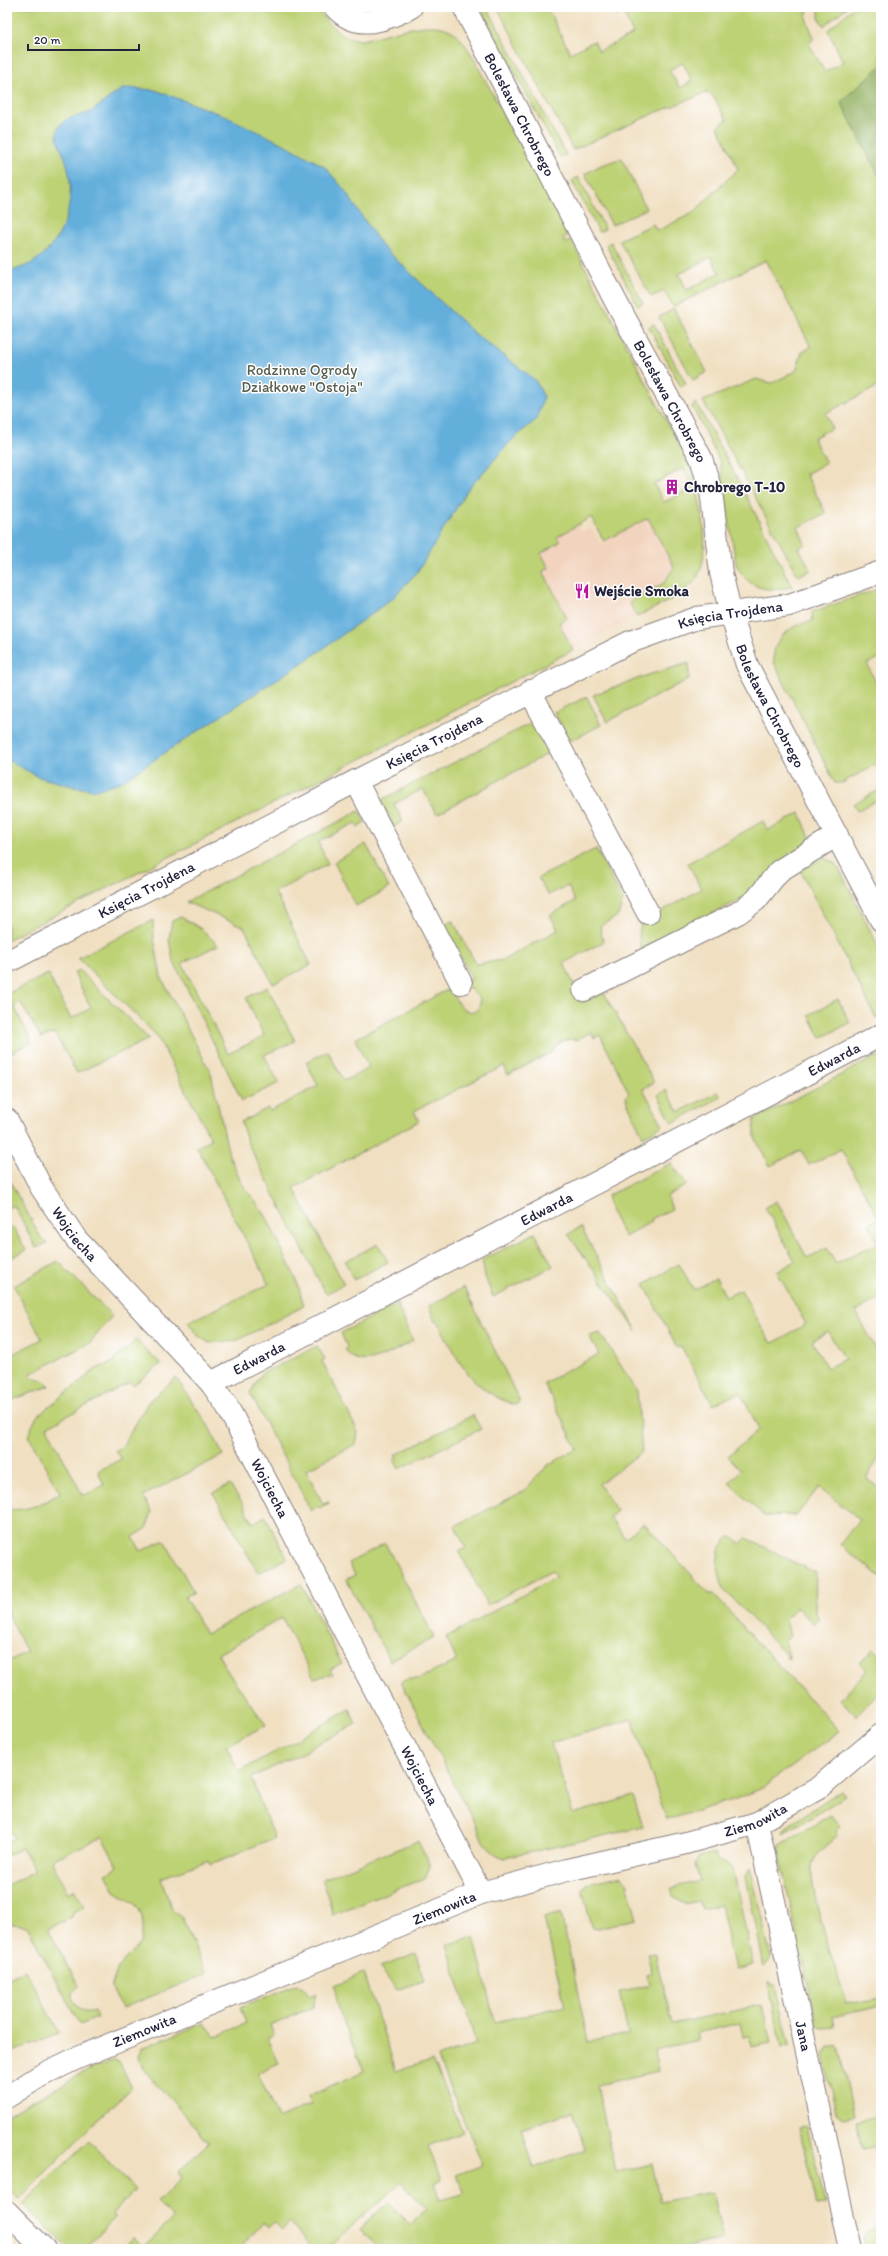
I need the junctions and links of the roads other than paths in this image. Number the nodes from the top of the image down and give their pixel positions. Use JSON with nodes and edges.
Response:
{"nodes":[{"id":1,"x":335,"y":7,"type":"edge"},
{"id":2,"x":411,"y":7,"type":"edge"},
{"id":3,"x":464,"y":7,"type":"edge"},
{"id":4,"x":881,"y":572,"type":"edge"},
{"id":5,"x":731,"y":614,"type":"junction"},
{"id":6,"x":530,"y":691,"type":"junction"},
{"id":7,"x":356,"y":781,"type":"junction"},
{"id":8,"x":837,"y":835,"type":"junction"},
{"id":9,"x":648,"y":913,"type":"dead end"},
{"id":10,"x":881,"y":920,"type":"edge"},
{"id":11,"x":7,"y":962,"type":"edge"},
{"id":12,"x":461,"y":983,"type":"dead end"},
{"id":13,"x":584,"y":990,"type":"dead end"},
{"id":14,"x":881,"y":1034,"type":"edge"},
{"id":15,"x":7,"y":1120,"type":"edge"},
{"id":16,"x":211,"y":1383,"type":"junction"},
{"id":17,"x":881,"y":1735,"type":"edge"},
{"id":18,"x":757,"y":1823,"type":"junction"},
{"id":19,"x":481,"y":1893,"type":"junction"},
{"id":20,"x":7,"y":2097,"type":"edge"},
{"id":21,"x":7,"y":2212,"type":"edge"},
{"id":22,"x":44,"y":2249,"type":"edge"},
{"id":23,"x":850,"y":2249,"type":"edge"}],
"edges":[{"from":1,"to":2,"type":"street"},
{"from":3,"to":5,"type":"street","name":"Bolesława Chrobrego"},
{"from":4,"to":5,"type":"street","name":"Księcia Trojdena"},
{"from":5,"to":6,"type":"street","name":"Księcia Trojdena"},
{"from":5,"to":8,"type":"street","name":"Bolesława Chrobrego"},
{"from":6,"to":7,"type":"street","name":"Księcia Trojdena"},
{"from":6,"to":9,"type":"street"},
{"from":7,"to":11,"type":"street","name":"Księcia Trojdena"},
{"from":7,"to":12,"type":"street"},
{"from":8,"to":10,"type":"street","name":"Bolesława Chrobrego"},
{"from":8,"to":13,"type":"street"},
{"from":14,"to":16,"type":"street","name":"Edwarda"},
{"from":15,"to":16,"type":"street","name":"Wojciecha"},
{"from":16,"to":19,"type":"street","name":"Wojciecha"},
{"from":17,"to":18,"type":"street","name":"Ziemowita"},
{"from":18,"to":19,"type":"street","name":"Ziemowita"},
{"from":18,"to":23,"type":"street","name":"Jana"},
{"from":19,"to":20,"type":"street","name":"Ziemowita"},
{"from":21,"to":22,"type":"street"}]}
